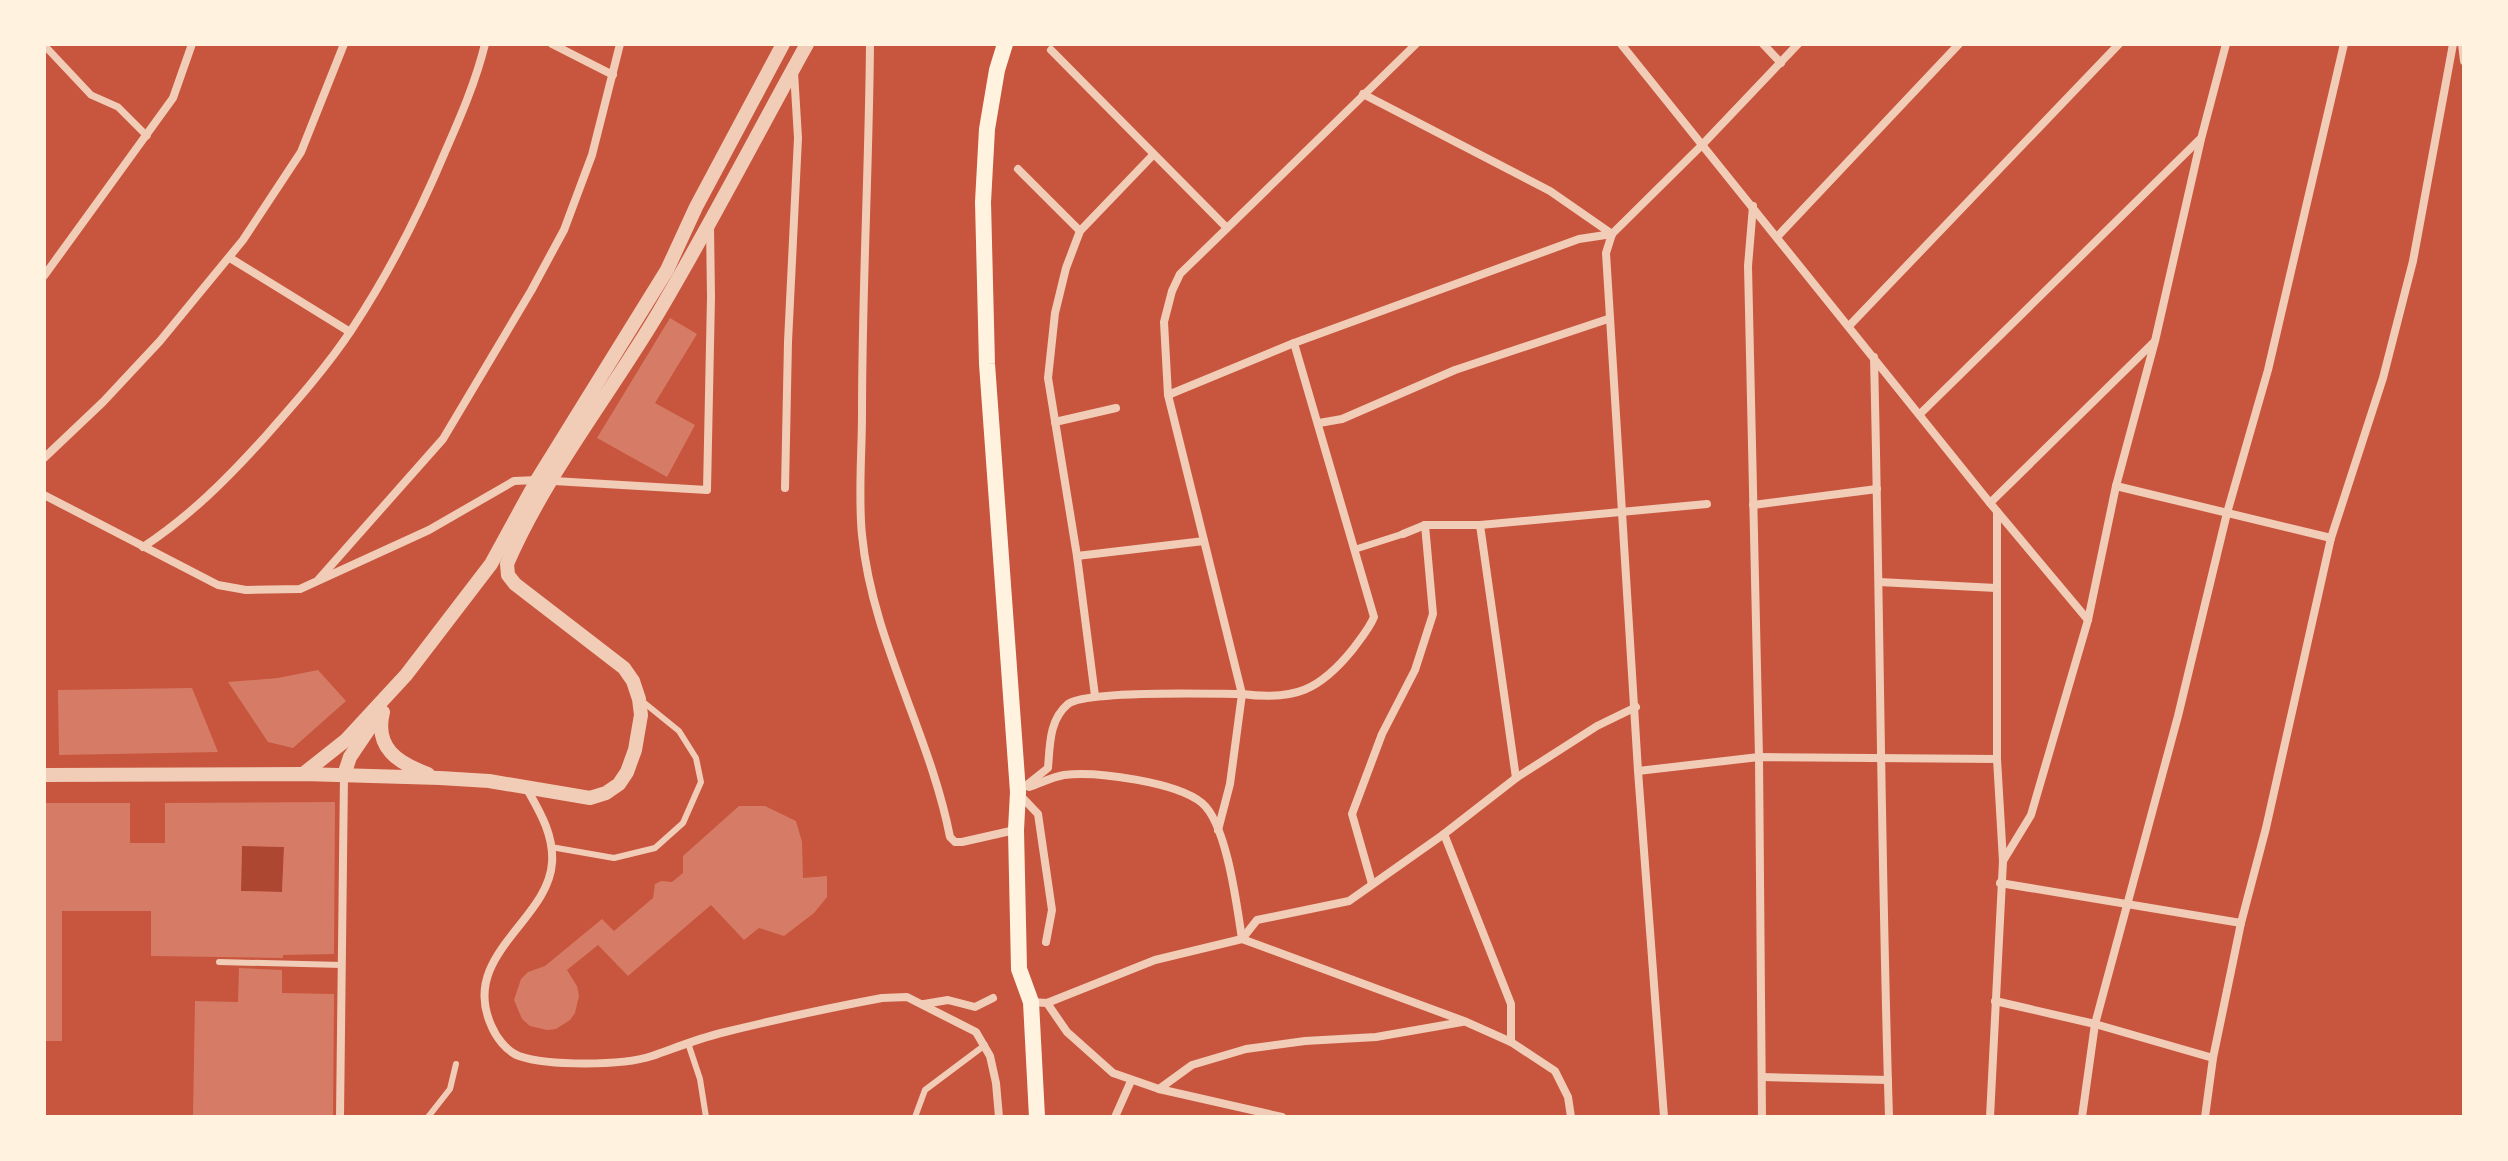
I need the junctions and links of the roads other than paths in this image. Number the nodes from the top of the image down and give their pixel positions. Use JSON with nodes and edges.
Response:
{"nodes":[{"id":1,"x":192,"y":44,"type":"edge"},
{"id":2,"x":344,"y":44,"type":"edge"},
{"id":3,"x":485,"y":44,"type":"edge"},
{"id":4,"x":552,"y":44,"type":"edge"},
{"id":5,"x":620,"y":44,"type":"edge"},
{"id":6,"x":783,"y":44,"type":"edge"},
{"id":7,"x":807,"y":44,"type":"edge"},
{"id":8,"x":870,"y":44,"type":"edge"},
{"id":9,"x":1005,"y":44,"type":"edge"},
{"id":10,"x":1416,"y":44,"type":"edge"},
{"id":11,"x":1621,"y":44,"type":"edge"},
{"id":12,"x":1763,"y":44,"type":"edge"},
{"id":13,"x":1798,"y":44,"type":"edge"},
{"id":14,"x":1959,"y":44,"type":"edge"},
{"id":15,"x":2119,"y":44,"type":"edge"},
{"id":16,"x":2226,"y":44,"type":"edge"},
{"id":17,"x":2344,"y":44,"type":"edge"},
{"id":18,"x":2453,"y":44,"type":"edge"},
{"id":19,"x":2462,"y":44,"type":"edge"},
{"id":20,"x":44,"y":45,"type":"edge"},
{"id":21,"x":1051,"y":50,"type":"dead end"},
{"id":22,"x":2464,"y":61,"type":"edge"},
{"id":23,"x":1781,"y":63,"type":"junction"},
{"id":24,"x":794,"y":67,"type":"junction"},
{"id":25,"x":613,"y":75,"type":"junction"},
{"id":26,"x":1363,"y":94,"type":"junction"},
{"id":27,"x":147,"y":136,"type":"junction"},
{"id":28,"x":2201,"y":139,"type":"junction"},
{"id":29,"x":1702,"y":145,"type":"junction"},
{"id":30,"x":1153,"y":155,"type":"junction"},
{"id":31,"x":1018,"y":169,"type":"dead end"},
{"id":32,"x":1753,"y":206,"type":"junction"},
{"id":33,"x":710,"y":221,"type":"junction"},
{"id":34,"x":1227,"y":228,"type":"junction"},
{"id":35,"x":1080,"y":231,"type":"junction"},
{"id":36,"x":1612,"y":234,"type":"junction"},
{"id":37,"x":1777,"y":237,"type":"junction"},
{"id":38,"x":230,"y":258,"type":"junction"},
{"id":39,"x":44,"y":276,"type":"edge"},
{"id":40,"x":1608,"y":319,"type":"junction"},
{"id":41,"x":1849,"y":326,"type":"junction"},
{"id":42,"x":350,"y":332,"type":"junction"},
{"id":43,"x":2155,"y":341,"type":"junction"},
{"id":44,"x":1294,"y":343,"type":"junction"},
{"id":45,"x":1874,"y":357,"type":"junction"},
{"id":46,"x":1168,"y":395,"type":"junction"},
{"id":47,"x":1116,"y":408,"type":"dead end"},
{"id":48,"x":1920,"y":414,"type":"junction"},
{"id":49,"x":1055,"y":422,"type":"junction"},
{"id":50,"x":1319,"y":423,"type":"junction"},
{"id":51,"x":44,"y":458,"type":"edge"},
{"id":52,"x":544,"y":480,"type":"junction"},
{"id":53,"x":2116,"y":486,"type":"junction"},
{"id":54,"x":785,"y":488,"type":"dead end"},
{"id":55,"x":1877,"y":489,"type":"junction"},
{"id":56,"x":44,"y":495,"type":"edge"},
{"id":57,"x":1990,"y":503,"type":"junction"},
{"id":58,"x":1707,"y":504,"type":"dead end"},
{"id":59,"x":1753,"y":505,"type":"junction"},
{"id":60,"x":1623,"y":511,"type":"junction"},
{"id":61,"x":1997,"y":511,"type":"junction"},
{"id":62,"x":2227,"y":513,"type":"junction"},
{"id":63,"x":1425,"y":525,"type":"junction"},
{"id":64,"x":1480,"y":525,"type":"junction"},
{"id":65,"x":1403,"y":534,"type":"joint"},
{"id":66,"x":2331,"y":538,"type":"junction"},
{"id":67,"x":1204,"y":541,"type":"junction"},
{"id":68,"x":143,"y":547,"type":"junction"},
{"id":69,"x":1356,"y":549,"type":"junction"},
{"id":70,"x":1077,"y":556,"type":"junction"},
{"id":71,"x":317,"y":582,"type":"junction"},
{"id":72,"x":1879,"y":582,"type":"junction"},
{"id":73,"x":1996,"y":588,"type":"junction"},
{"id":74,"x":2088,"y":620,"type":"junction"},
{"id":75,"x":406,"y":675,"type":"junction"},
{"id":76,"x":1242,"y":694,"type":"junction"},
{"id":77,"x":1095,"y":696,"type":"junction"},
{"id":78,"x":639,"y":699,"type":"junction"},
{"id":79,"x":1636,"y":707,"type":"junction"},
{"id":80,"x":384,"y":708,"type":"junction"},
{"id":81,"x":1759,"y":757,"type":"junction"},
{"id":82,"x":1880,"y":758,"type":"junction"},
{"id":83,"x":1997,"y":759,"type":"junction"},
{"id":84,"x":1638,"y":771,"type":"junction"},
{"id":85,"x":303,"y":774,"type":"junction"},
{"id":86,"x":44,"y":775,"type":"edge"},
{"id":87,"x":344,"y":775,"type":"junction"},
{"id":88,"x":440,"y":778,"type":"junction"},
{"id":89,"x":1516,"y":778,"type":"junction"},
{"id":90,"x":527,"y":789,"type":"junction"},
{"id":91,"x":1018,"y":792,"type":"junction"},
{"id":92,"x":1016,"y":830,"type":"junction"},
{"id":93,"x":1218,"y":830,"type":"junction"},
{"id":94,"x":1444,"y":834,"type":"junction"},
{"id":95,"x":551,"y":847,"type":"junction"},
{"id":96,"x":2003,"y":861,"type":"junction"},
{"id":97,"x":2000,"y":883,"type":"junction"},
{"id":98,"x":1372,"y":884,"type":"junction"},
{"id":99,"x":2128,"y":904,"type":"junction"},
{"id":100,"x":2241,"y":923,"type":"junction"},
{"id":101,"x":1242,"y":939,"type":"junction"},
{"id":102,"x":1046,"y":942,"type":"dead end"},
{"id":103,"x":219,"y":962,"type":"dead end"},
{"id":104,"x":342,"y":965,"type":"junction"},
{"id":105,"x":993,"y":998,"type":"dead end"},
{"id":106,"x":1995,"y":1001,"type":"junction"},
{"id":107,"x":1039,"y":1003,"type":"junction"},
{"id":108,"x":924,"y":1004,"type":"junction"},
{"id":109,"x":1464,"y":1021,"type":"junction"},
{"id":110,"x":2095,"y":1024,"type":"junction"},
{"id":111,"x":1511,"y":1042,"type":"junction"},
{"id":112,"x":688,"y":1043,"type":"junction"},
{"id":113,"x":985,"y":1045,"type":"junction"},
{"id":114,"x":2213,"y":1058,"type":"junction"},
{"id":115,"x":456,"y":1064,"type":"dead end"},
{"id":116,"x":1762,"y":1077,"type":"junction"},
{"id":117,"x":1888,"y":1080,"type":"junction"},
{"id":118,"x":1131,"y":1081,"type":"junction"},
{"id":119,"x":1159,"y":1089,"type":"junction"},
{"id":120,"x":340,"y":1117,"type":"edge"},
{"id":121,"x":428,"y":1117,"type":"edge"},
{"id":122,"x":706,"y":1117,"type":"edge"},
{"id":123,"x":915,"y":1117,"type":"edge"},
{"id":124,"x":999,"y":1117,"type":"edge"},
{"id":125,"x":1037,"y":1117,"type":"edge"},
{"id":126,"x":1116,"y":1117,"type":"edge"},
{"id":127,"x":1282,"y":1117,"type":"edge"},
{"id":128,"x":1571,"y":1117,"type":"edge"},
{"id":129,"x":1664,"y":1117,"type":"edge"},
{"id":130,"x":1762,"y":1117,"type":"edge"},
{"id":131,"x":1889,"y":1117,"type":"edge"},
{"id":132,"x":1990,"y":1117,"type":"edge"},
{"id":133,"x":2082,"y":1117,"type":"edge"},
{"id":134,"x":2205,"y":1117,"type":"edge"}],
"edges":[{"from":1,"to":27,"type":"street"},
{"from":2,"to":38,"type":"street"},
{"from":3,"to":42,"type":"street"},
{"from":4,"to":25,"type":"street"},
{"from":5,"to":25,"type":"street"},
{"from":6,"to":52,"type":"street"},
{"from":7,"to":24,"type":"street"},
{"from":8,"to":92,"type":"street"},
{"from":9,"to":91,"type":"main road"},
{"from":10,"to":26,"type":"street"},
{"from":11,"to":29,"type":"street"},
{"from":12,"to":23,"type":"street"},
{"from":13,"to":23,"type":"street"},
{"from":14,"to":37,"type":"street"},
{"from":15,"to":41,"type":"street"},
{"from":16,"to":28,"type":"street"},
{"from":17,"to":62,"type":"street"},
{"from":18,"to":66,"type":"street"},
{"from":19,"to":22,"type":"street"},
{"from":20,"to":27,"type":"street"},
{"from":21,"to":30,"type":"street"},
{"from":23,"to":29,"type":"street"},
{"from":24,"to":33,"type":"street"},
{"from":24,"to":54,"type":"street"},
{"from":25,"to":71,"type":"street"},
{"from":26,"to":34,"type":"street"},
{"from":26,"to":36,"type":"street"},
{"from":27,"to":39,"type":"street"},
{"from":28,"to":43,"type":"street"},
{"from":28,"to":48,"type":"street"},
{"from":29,"to":32,"type":"street"},
{"from":29,"to":36,"type":"street"},
{"from":30,"to":34,"type":"street"},
{"from":30,"to":35,"type":"street"},
{"from":31,"to":35,"type":"street"},
{"from":32,"to":37,"type":"street"},
{"from":32,"to":59,"type":"street"},
{"from":33,"to":52,"type":"street"},
{"from":33,"to":52,"type":"street"},
{"from":34,"to":46,"type":"street"},
{"from":35,"to":49,"type":"street"},
{"from":36,"to":40,"type":"street"},
{"from":36,"to":44,"type":"street"},
{"from":37,"to":41,"type":"street"},
{"from":38,"to":42,"type":"street"},
{"from":38,"to":51,"type":"street"},
{"from":40,"to":50,"type":"street"},
{"from":40,"to":60,"type":"street"},
{"from":41,"to":45,"type":"street"},
{"from":42,"to":68,"type":"street"},
{"from":43,"to":53,"type":"street"},
{"from":43,"to":57,"type":"street"},
{"from":44,"to":46,"type":"street"},
{"from":44,"to":50,"type":"street"},
{"from":45,"to":48,"type":"street"},
{"from":45,"to":55,"type":"street"},
{"from":46,"to":67,"type":"street"},
{"from":47,"to":49,"type":"street"},
{"from":48,"to":57,"type":"street"},
{"from":49,"to":70,"type":"street"},
{"from":50,"to":69,"type":"street"},
{"from":52,"to":71,"type":"street"},
{"from":52,"to":75,"type":"street"},
{"from":52,"to":78,"type":"street"},
{"from":53,"to":62,"type":"street"},
{"from":53,"to":74,"type":"street"},
{"from":55,"to":59,"type":"street"},
{"from":55,"to":72,"type":"street"},
{"from":56,"to":68,"type":"street"},
{"from":57,"to":61,"type":"street"},
{"from":58,"to":60,"type":"street"},
{"from":59,"to":81,"type":"street"},
{"from":60,"to":64,"type":"street"},
{"from":60,"to":79,"type":"street"},
{"from":61,"to":73,"type":"street"},
{"from":61,"to":74,"type":"street"},
{"from":62,"to":66,"type":"street"},
{"from":62,"to":99,"type":"street"},
{"from":63,"to":64,"type":"street"},
{"from":63,"to":65,"type":"street"},
{"from":63,"to":98,"type":"street"},
{"from":64,"to":89,"type":"street"},
{"from":65,"to":69,"type":"street"},
{"from":66,"to":100,"type":"street"},
{"from":67,"to":70,"type":"street"},
{"from":67,"to":76,"type":"street"},
{"from":68,"to":71,"type":"street"},
{"from":69,"to":76,"type":"street"},
{"from":70,"to":77,"type":"street"},
{"from":72,"to":73,"type":"street"},
{"from":72,"to":82,"type":"street"},
{"from":73,"to":83,"type":"street"},
{"from":74,"to":96,"type":"street"},
{"from":75,"to":80,"type":"street"},
{"from":75,"to":85,"type":"street"},
{"from":76,"to":77,"type":"street"},
{"from":76,"to":93,"type":"street"},
{"from":77,"to":91,"type":"street"},
{"from":78,"to":90,"type":"street"},
{"from":78,"to":95,"type":"lane"},
{"from":79,"to":84,"type":"street"},
{"from":79,"to":89,"type":"street"},
{"from":80,"to":87,"type":"street"},
{"from":80,"to":88,"type":"street"},
{"from":81,"to":82,"type":"street"},
{"from":81,"to":84,"type":"street"},
{"from":81,"to":116,"type":"street"},
{"from":82,"to":83,"type":"street"},
{"from":82,"to":117,"type":"street"},
{"from":83,"to":96,"type":"street"},
{"from":84,"to":129,"type":"street"},
{"from":85,"to":86,"type":"street"},
{"from":85,"to":87,"type":"street"},
{"from":87,"to":88,"type":"street"},
{"from":87,"to":104,"type":"street"},
{"from":88,"to":90,"type":"street"},
{"from":89,"to":94,"type":"street"},
{"from":90,"to":95,"type":"street"},
{"from":91,"to":92,"type":"main road"},
{"from":91,"to":93,"type":"street"},
{"from":91,"to":102,"type":"street"},
{"from":92,"to":107,"type":"main road"},
{"from":93,"to":101,"type":"street"},
{"from":94,"to":98,"type":"street"},
{"from":94,"to":111,"type":"street"},
{"from":95,"to":112,"type":"street"},
{"from":96,"to":97,"type":"street"},
{"from":97,"to":99,"type":"street"},
{"from":97,"to":106,"type":"street"},
{"from":98,"to":101,"type":"street"},
{"from":99,"to":100,"type":"street"},
{"from":99,"to":110,"type":"street"},
{"from":100,"to":114,"type":"street"},
{"from":101,"to":107,"type":"street"},
{"from":101,"to":109,"type":"street"},
{"from":103,"to":104,"type":"lane"},
{"from":104,"to":120,"type":"street"},
{"from":105,"to":108,"type":"street"},
{"from":106,"to":110,"type":"street"},
{"from":106,"to":132,"type":"street"},
{"from":107,"to":118,"type":"street"},
{"from":107,"to":125,"type":"main road"},
{"from":108,"to":112,"type":"street"},
{"from":108,"to":113,"type":"street"},
{"from":109,"to":111,"type":"street"},
{"from":109,"to":119,"type":"street"},
{"from":110,"to":114,"type":"street"},
{"from":110,"to":133,"type":"street"},
{"from":111,"to":128,"type":"street"},
{"from":112,"to":122,"type":"lane"},
{"from":113,"to":123,"type":"lane"},
{"from":113,"to":124,"type":"street"},
{"from":114,"to":134,"type":"street"},
{"from":115,"to":121,"type":"lane"},
{"from":116,"to":117,"type":"street"},
{"from":116,"to":130,"type":"street"},
{"from":117,"to":131,"type":"street"},
{"from":118,"to":119,"type":"street"},
{"from":118,"to":126,"type":"street"},
{"from":119,"to":127,"type":"street"}]}
